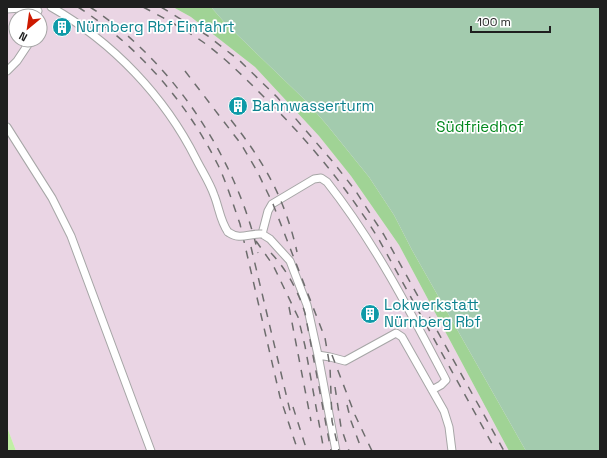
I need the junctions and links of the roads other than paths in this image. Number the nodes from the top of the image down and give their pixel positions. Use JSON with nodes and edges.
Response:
{"nodes":[{"id":1,"x":51,"y":7,"type":"edge"},
{"id":2,"x":26,"y":48,"type":"edge"},
{"id":3,"x":7,"y":71,"type":"edge"},
{"id":4,"x":7,"y":127,"type":"edge"},
{"id":5,"x":262,"y":234,"type":"junction"},
{"id":6,"x":318,"y":355,"type":"junction"},
{"id":7,"x":432,"y":390,"type":"junction"},
{"id":8,"x":151,"y":451,"type":"edge"},
{"id":9,"x":336,"y":451,"type":"edge"},
{"id":10,"x":452,"y":451,"type":"edge"}],
"edges":[{"from":1,"to":5,"type":"lane","bridge":true},
{"from":2,"to":3,"type":"lane"},
{"from":4,"to":8,"type":"lane"},
{"from":5,"to":6,"type":"lane"},
{"from":5,"to":7,"type":"lane"},
{"from":6,"to":7,"type":"lane"},
{"from":6,"to":9,"type":"lane"},
{"from":7,"to":10,"type":"lane"}]}
